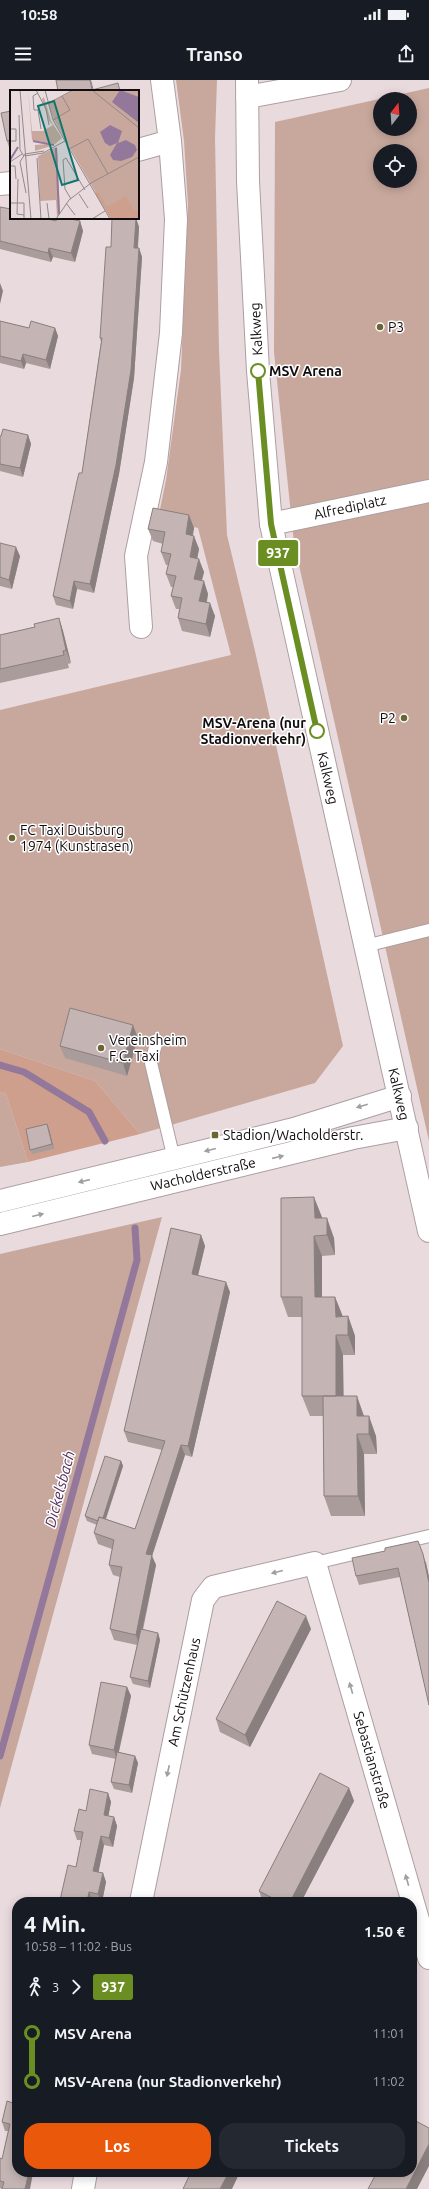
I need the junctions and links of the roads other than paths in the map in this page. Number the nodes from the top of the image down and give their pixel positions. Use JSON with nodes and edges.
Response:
{"nodes":[{"id":1,"x":162,"y":80,"type":"edge"},
{"id":2,"x":340,"y":80,"type":"edge"},
{"id":3,"x":247,"y":88,"type":"edge"},
{"id":4,"x":170,"y":141,"type":"junction"},
{"id":5,"x":139,"y":150,"type":"edge"},
{"id":6,"x":10,"y":183,"type":"edge"},
{"id":7,"x":0,"y":184,"type":"edge"},
{"id":8,"x":429,"y":491,"type":"edge"},
{"id":9,"x":271,"y":524,"type":"junction"},
{"id":10,"x":141,"y":627,"type":"dead end"},
{"id":11,"x":429,"y":930,"type":"edge"},
{"id":12,"x":365,"y":946,"type":"junction"},
{"id":13,"x":157,"y":1040,"type":"dead end"},
{"id":14,"x":400,"y":1096,"type":"junction"},
{"id":15,"x":407,"y":1128,"type":"junction"},
{"id":16,"x":174,"y":1159,"type":"junction"},
{"id":17,"x":0,"y":1201,"type":"edge"},
{"id":18,"x":0,"y":1224,"type":"edge"},
{"id":19,"x":429,"y":1231,"type":"edge"},
{"id":20,"x":429,"y":1536,"type":"edge"},
{"id":21,"x":315,"y":1563,"type":"junction"},
{"id":22,"x":142,"y":1897,"type":"edge"},
{"id":23,"x":411,"y":1897,"type":"edge"},
{"id":24,"x":417,"y":1916,"type":"edge"},
{"id":25,"x":429,"y":1958,"type":"edge"},
{"id":26,"x":85,"y":2177,"type":"edge"},
{"id":27,"x":83,"y":2189,"type":"edge"}],
"edges":[{"from":1,"to":4,"type":"street"},
{"from":2,"to":3,"type":"street"},
{"from":3,"to":9,"type":"street","name":"Kalkweg"},
{"from":4,"to":5,"type":"street"},
{"from":4,"to":10,"type":"street"},
{"from":6,"to":7,"type":"street"},
{"from":8,"to":9,"type":"street","name":"Alfrediplatz"},
{"from":9,"to":12,"type":"street","name":"Kalkweg"},
{"from":11,"to":12,"type":"lane"},
{"from":12,"to":14,"type":"street","name":"Kalkweg"},
{"from":13,"to":16,"type":"lane"},
{"from":14,"to":15,"type":"street","name":"Kalkweg"},
{"from":14,"to":16,"type":"street","name":"Wacholderstraße","one_way":true},
{"from":18,"to":15,"type":"street","name":"Wacholderstraße","one_way":true},
{"from":15,"to":19,"type":"street","name":"Kalkweg"},
{"from":16,"to":17,"type":"street","name":"Wacholderstraße","one_way":true},
{"from":20,"to":21,"type":"lane"},
{"from":21,"to":22,"type":"street","name":"Am Schützenhaus","one_way":true},
{"from":23,"to":21,"type":"street","name":"Sebastianstraße","one_way":true},
{"from":25,"to":24,"type":"street","name":"Sebastianstraße","one_way":true},
{"from":26,"to":27,"type":"street"}]}
